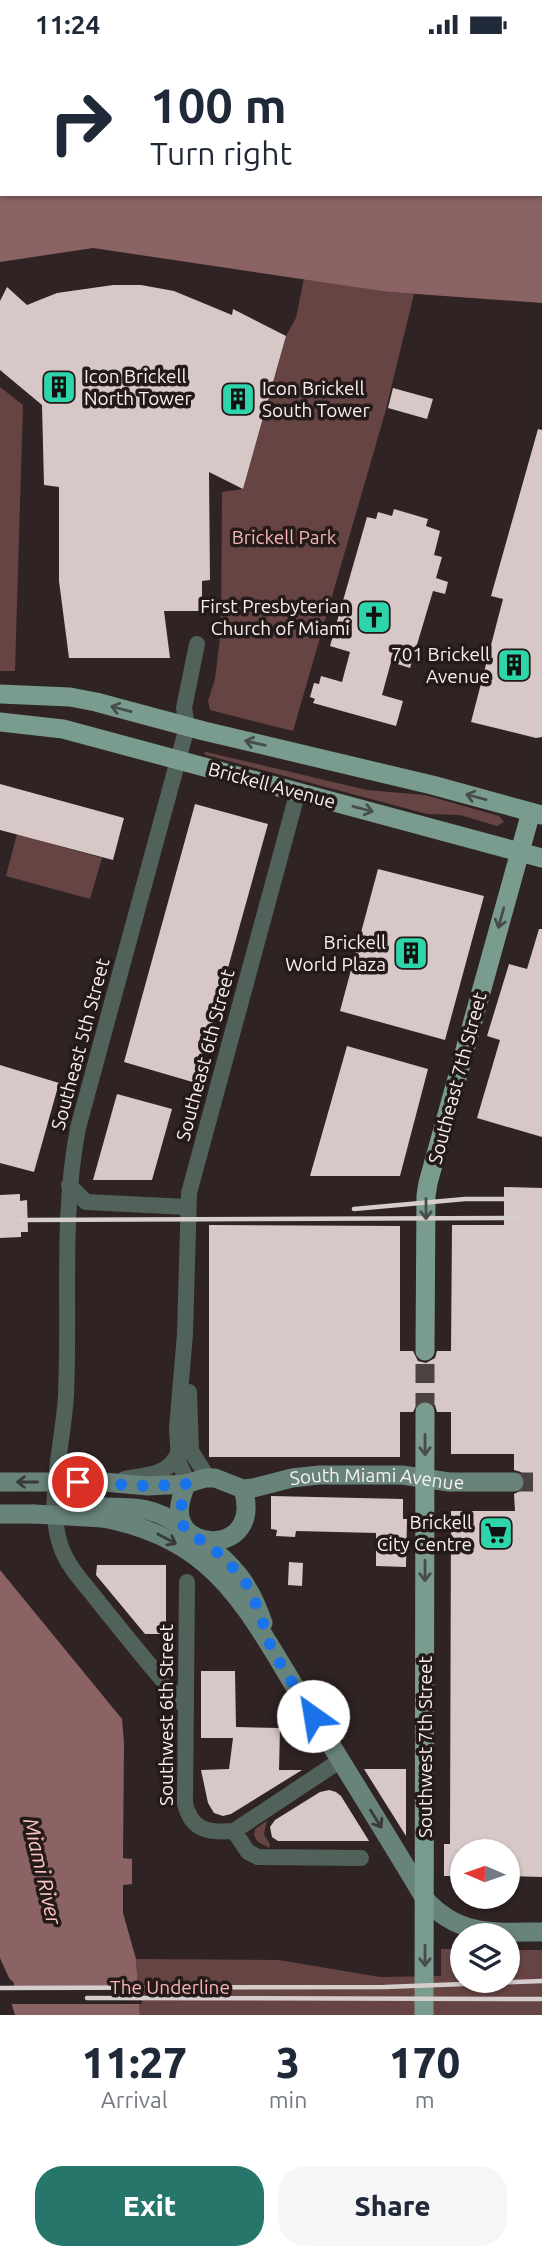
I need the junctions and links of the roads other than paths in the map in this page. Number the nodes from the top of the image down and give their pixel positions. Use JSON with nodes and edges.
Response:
{"nodes":[{"id":1,"x":197,"y":644,"type":"dead end"},
{"id":2,"x":0,"y":694,"type":"edge"},
{"id":3,"x":0,"y":722,"type":"edge"},
{"id":4,"x":187,"y":727,"type":"junction"},
{"id":5,"x":179,"y":760,"type":"junction"},
{"id":6,"x":298,"y":792,"type":"junction"},
{"id":7,"x":536,"y":813,"type":"edge"},
{"id":8,"x":520,"y":852,"type":"junction"},
{"id":9,"x":542,"y":858,"type":"edge"},
{"id":10,"x":69,"y":1185,"type":"junction"},
{"id":11,"x":187,"y":1207,"type":"junction"},
{"id":12,"x":185,"y":1334,"type":"junction"},
{"id":13,"x":425,"y":1351,"type":"tunnel mouth"},
{"id":14,"x":425,"y":1412,"type":"tunnel mouth"},
{"id":15,"x":178,"y":1453,"type":"junction"},
{"id":16,"x":208,"y":1478,"type":"junction"},
{"id":17,"x":425,"y":1478,"type":"junction"},
{"id":18,"x":0,"y":1482,"type":"edge"},
{"id":19,"x":104,"y":1482,"type":"junction"},
{"id":20,"x":514,"y":1482,"type":"tunnel mouth"},
{"id":21,"x":187,"y":1484,"type":"junction"},
{"id":22,"x":243,"y":1489,"type":"junction"},
{"id":23,"x":103,"y":1512,"type":"junction"},
{"id":24,"x":0,"y":1514,"type":"edge"},
{"id":25,"x":191,"y":1533,"type":"junction"},
{"id":26,"x":187,"y":1581,"type":"dead end"},
{"id":27,"x":272,"y":1650,"type":"junction"},
{"id":28,"x":186,"y":1707,"type":"junction"},
{"id":29,"x":341,"y":1760,"type":"junction"},
{"id":30,"x":234,"y":1831,"type":"junction"},
{"id":31,"x":361,"y":1858,"type":"dead end"},
{"id":32,"x":425,"y":1899,"type":"junction"},
{"id":33,"x":542,"y":1932,"type":"edge"},
{"id":34,"x":424,"y":2015,"type":"edge"}],
"edges":[{"from":1,"to":4,"type":"street","name":"Southeast 5th Street"},
{"from":4,"to":2,"type":"main road","name":"Brickell Avenue","one_way":true},
{"from":3,"to":5,"type":"main road","name":"Brickell Avenue"},
{"from":4,"to":5,"type":"street","name":"Southeast 5th Street"},
{"from":7,"to":4,"type":"main road","name":"Brickell Avenue","one_way":true},
{"from":5,"to":6,"type":"main road","name":"Brickell Avenue"},
{"from":5,"to":10,"type":"street","name":"Southeast 5th Street"},
{"from":6,"to":8,"type":"main road","name":"Brickell Avenue","one_way":true},
{"from":6,"to":11,"type":"street","name":"Southeast 6th Street"},
{"from":7,"to":8,"type":"main road","name":"Southeast 7th Street"},
{"from":8,"to":9,"type":"main road","name":"Brickell Avenue"},
{"from":8,"to":13,"type":"main road","name":"Southeast 7th Street","one_way":true},
{"from":10,"to":11,"type":"street"},
{"from":10,"to":28,"type":"street","name":"Southeast 5th Street"},
{"from":11,"to":12,"type":"street","name":"Southeast 6th Street"},
{"from":12,"to":15,"type":"street","name":"Southeast 6th Street"},
{"from":12,"to":16,"type":"street","name":"Southeast 6th Street"},
{"from":14,"to":17,"type":"main road","one_way":true},
{"from":15,"to":19,"type":"street"},
{"from":15,"to":21,"type":"street","name":"Southeast 6th Street"},
{"from":16,"to":21,"type":"main road"},
{"from":16,"to":22,"type":"main road"},
{"from":17,"to":20,"type":"main road","name":"South Miami Avenue"},
{"from":17,"to":22,"type":"main road","name":"South Miami Avenue"},
{"from":17,"to":32,"type":"main road","name":"Southwest 7th Street","one_way":true},
{"from":19,"to":18,"type":"main road","one_way":true,"bridge":true},
{"from":19,"to":21,"type":"main road"},
{"from":21,"to":25,"type":"main road"},
{"from":22,"to":25,"type":"main road"},
{"from":23,"to":24,"type":"main road","bridge":true},
{"from":23,"to":25,"type":"main road"},
{"from":23,"to":27,"type":"main road","one_way":true},
{"from":25,"to":27,"type":"main road"},
{"from":26,"to":28,"type":"street","name":"Southwest 6th Street"},
{"from":27,"to":29,"type":"main road"},
{"from":28,"to":30,"type":"street","name":"Southwest 6th Street"},
{"from":29,"to":30,"type":"street"},
{"from":29,"to":32,"type":"main road","one_way":true},
{"from":30,"to":31,"type":"street"},
{"from":32,"to":33,"type":"main road"},
{"from":32,"to":34,"type":"main road","name":"Southwest 7th Street","one_way":true}]}
